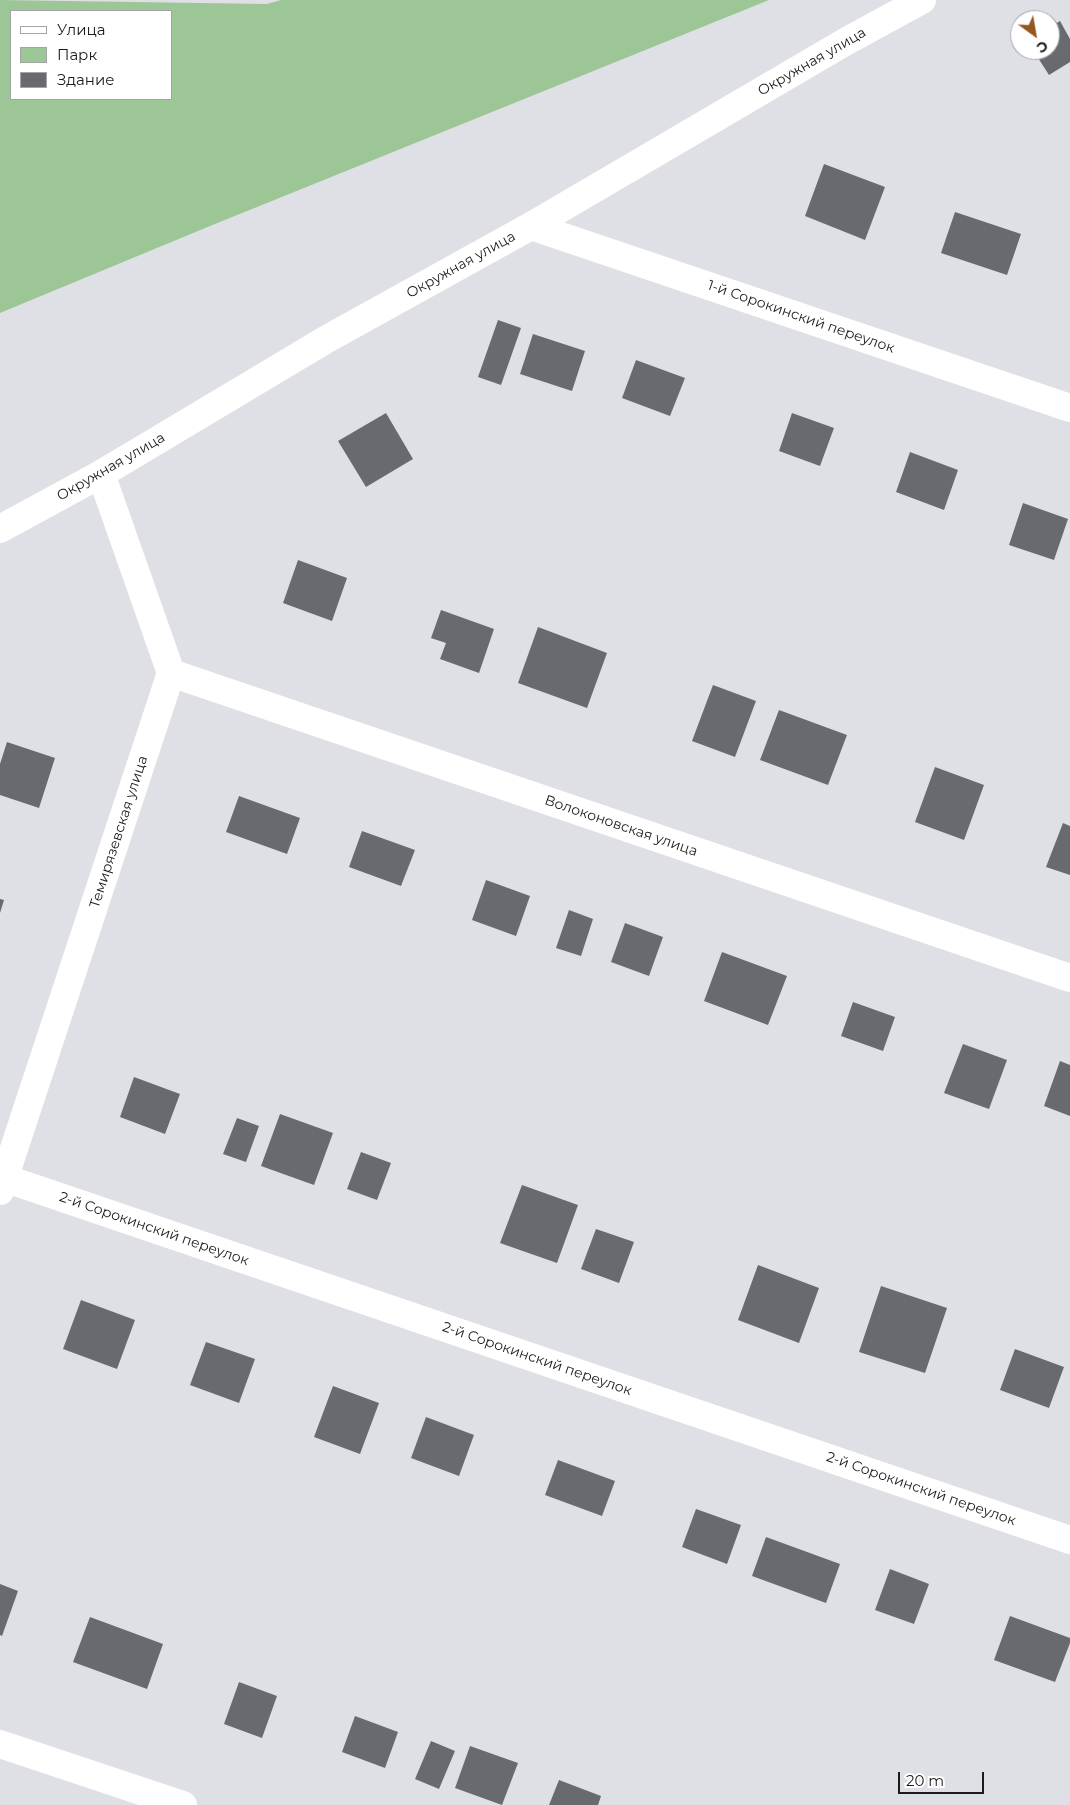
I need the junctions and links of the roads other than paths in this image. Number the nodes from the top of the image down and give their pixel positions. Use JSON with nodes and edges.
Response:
{"nodes":[{"id":1,"x":922,"y":0,"type":"edge"},
{"id":2,"x":531,"y":226,"type":"junction"},
{"id":3,"x":1070,"y":408,"type":"edge"},
{"id":4,"x":102,"y":474,"type":"junction"},
{"id":5,"x":0,"y":529,"type":"edge"},
{"id":6,"x":171,"y":673,"type":"junction"},
{"id":7,"x":1070,"y":978,"type":"edge"},
{"id":8,"x":2,"y":1184,"type":"edge"},
{"id":9,"x":1070,"y":1540,"type":"edge"},
{"id":10,"x":0,"y":1744,"type":"edge"},
{"id":11,"x":183,"y":1805,"type":"edge"}],
"edges":[{"from":1,"to":2,"type":"street","name":"Окружная улица"},
{"from":2,"to":3,"type":"street","name":"1-й Сорокинский переулок"},
{"from":2,"to":4,"type":"street","name":"Окружная улица"},
{"from":4,"to":5,"type":"street","name":"Окружная улица"},
{"from":4,"to":6,"type":"street"},
{"from":6,"to":7,"type":"street","name":"Волоконовская улица"},
{"from":6,"to":8,"type":"street","name":"Темирязевская улица"},
{"from":8,"to":9,"type":"street","name":"2-й Сорокинский переулок"},
{"from":10,"to":11,"type":"street"}]}
